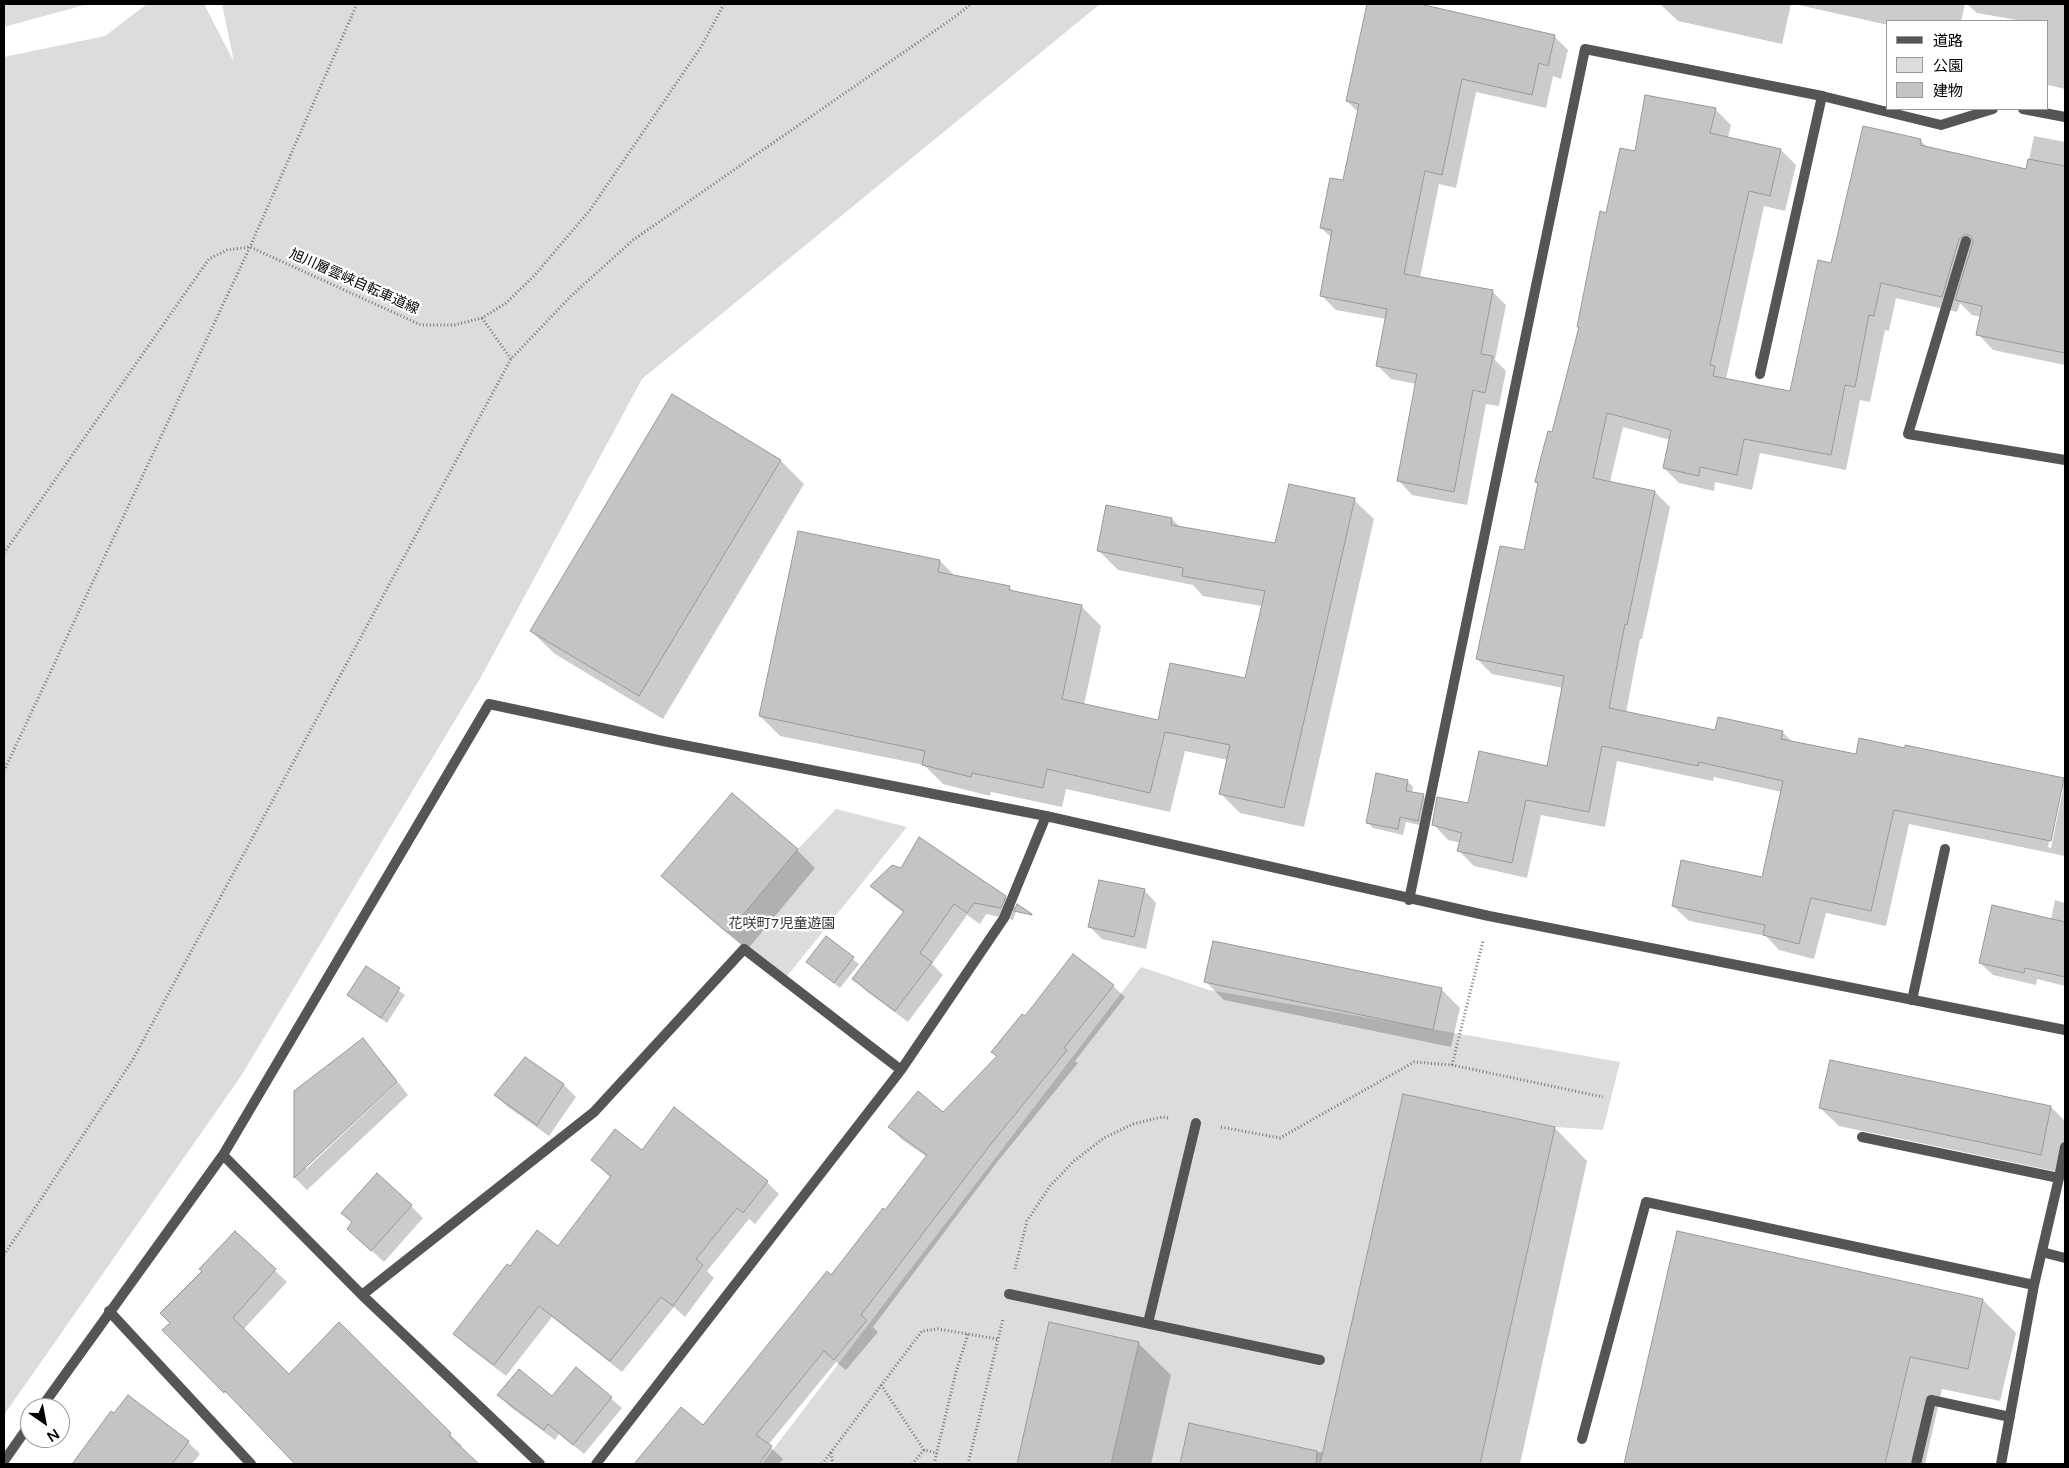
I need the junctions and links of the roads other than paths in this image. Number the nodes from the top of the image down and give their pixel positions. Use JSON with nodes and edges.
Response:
{"nodes":[{"id":1,"x":1822,"y":96,"type":"junction"},
{"id":2,"x":1990,"y":110,"type":"edge"},
{"id":3,"x":2028,"y":110,"type":"edge"},
{"id":4,"x":2065,"y":118,"type":"edge"},
{"id":5,"x":1966,"y":241,"type":"dead end"},
{"id":6,"x":1760,"y":374,"type":"dead end"},
{"id":7,"x":2065,"y":460,"type":"edge"},
{"id":8,"x":1046,"y":816,"type":"junction"},
{"id":9,"x":1945,"y":849,"type":"dead end"},
{"id":10,"x":1409,"y":900,"type":"junction"},
{"id":11,"x":1912,"y":1000,"type":"junction"},
{"id":12,"x":2065,"y":1030,"type":"edge"},
{"id":13,"x":901,"y":1070,"type":"junction"},
{"id":14,"x":1196,"y":1123,"type":"road end"},
{"id":15,"x":1862,"y":1137,"type":"dead end"},
{"id":16,"x":2065,"y":1148,"type":"edge"},
{"id":17,"x":223,"y":1155,"type":"junction"},
{"id":18,"x":2059,"y":1178,"type":"junction"},
{"id":19,"x":2042,"y":1252,"type":"junction"},
{"id":20,"x":2065,"y":1258,"type":"edge"},
{"id":21,"x":2034,"y":1285,"type":"junction"},
{"id":22,"x":1009,"y":1294,"type":"road end"},
{"id":23,"x":362,"y":1295,"type":"junction"},
{"id":24,"x":109,"y":1311,"type":"junction"},
{"id":25,"x":1148,"y":1323,"type":"junction"},
{"id":26,"x":1320,"y":1360,"type":"dead end"},
{"id":27,"x":48,"y":1398,"type":"edge"},
{"id":28,"x":2010,"y":1417,"type":"junction"},
{"id":29,"x":20,"y":1438,"type":"edge"},
{"id":30,"x":1582,"y":1438,"type":"dead end"},
{"id":31,"x":4,"y":1461,"type":"edge"},
{"id":32,"x":251,"y":1464,"type":"edge"},
{"id":33,"x":540,"y":1464,"type":"edge"},
{"id":34,"x":596,"y":1464,"type":"edge"},
{"id":35,"x":1916,"y":1464,"type":"edge"},
{"id":36,"x":2002,"y":1464,"type":"edge"}],
"edges":[{"from":1,"to":2,"type":"street"},
{"from":1,"to":6,"type":"street"},
{"from":1,"to":10,"type":"street"},
{"from":3,"to":4,"type":"street"},
{"from":5,"to":7,"type":"street"},
{"from":8,"to":10,"type":"street"},
{"from":8,"to":13,"type":"street"},
{"from":8,"to":17,"type":"street"},
{"from":9,"to":11,"type":"street"},
{"from":10,"to":11,"type":"street"},
{"from":11,"to":12,"type":"street"},
{"from":13,"to":23,"type":"street"},
{"from":13,"to":34,"type":"street"},
{"from":14,"to":25,"type":"street"},
{"from":15,"to":18,"type":"street"},
{"from":16,"to":18,"type":"street"},
{"from":17,"to":23,"type":"street"},
{"from":17,"to":24,"type":"street"},
{"from":18,"to":19,"type":"street"},
{"from":19,"to":20,"type":"street"},
{"from":19,"to":21,"type":"street"},
{"from":21,"to":28,"type":"street"},
{"from":21,"to":30,"type":"street"},
{"from":22,"to":25,"type":"street"},
{"from":23,"to":33,"type":"street"},
{"from":24,"to":27,"type":"street"},
{"from":24,"to":32,"type":"street"},
{"from":25,"to":26,"type":"street"},
{"from":28,"to":35,"type":"street"},
{"from":28,"to":36,"type":"street"},
{"from":29,"to":31,"type":"street"}]}
